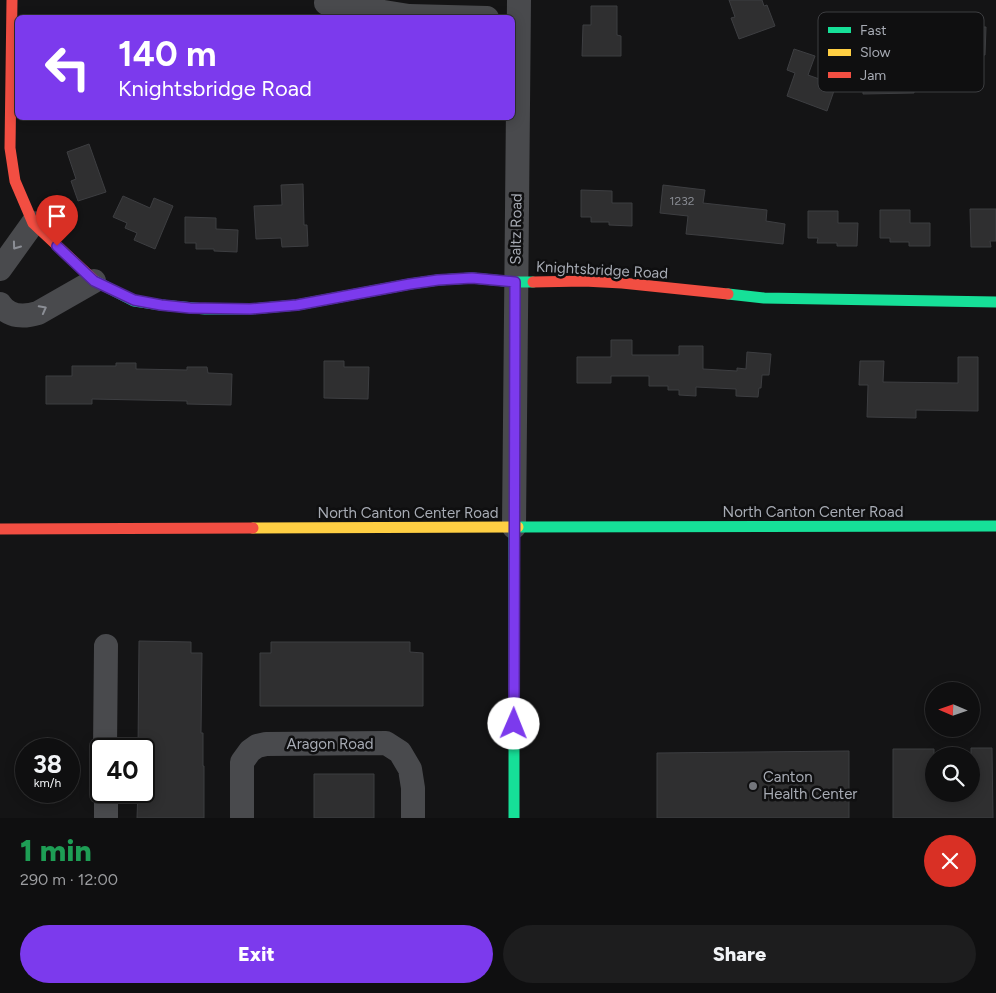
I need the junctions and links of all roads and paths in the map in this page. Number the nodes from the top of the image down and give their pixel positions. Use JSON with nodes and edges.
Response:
{"nodes":[{"id":1,"x":12,"y":0,"type":"edge"},
{"id":2,"x":326,"y":4,"type":"dead end"},
{"id":3,"x":517,"y":12,"type":"edge"},
{"id":4,"x":402,"y":15,"type":"edge"},
{"id":5,"x":33,"y":223,"type":"junction"},
{"id":6,"x":0,"y":268,"type":"edge"},
{"id":7,"x":94,"y":281,"type":"junction"},
{"id":8,"x":515,"y":282,"type":"junction"},
{"id":9,"x":996,"y":302,"type":"edge"},
{"id":10,"x":0,"y":304,"type":"edge"},
{"id":11,"x":996,"y":526,"type":"edge"},
{"id":12,"x":514,"y":527,"type":"junction"},
{"id":13,"x":0,"y":528,"type":"edge"},
{"id":14,"x":106,"y":646,"type":"dead end"},
{"id":15,"x":106,"y":738,"type":"edge"},
{"id":16,"x":106,"y":803,"type":"edge"},
{"id":17,"x":106,"y":818,"type":"edge"},
{"id":18,"x":242,"y":818,"type":"edge"},
{"id":19,"x":413,"y":818,"type":"edge"},
{"id":20,"x":514,"y":818,"type":"edge"}],
"edges":[{"from":1,"to":5,"type":"street"},
{"from":2,"to":4,"type":"street"},
{"from":3,"to":8,"type":"street","name":"Saltz Road"},
{"from":5,"to":6,"type":"street","one_way":true},
{"from":5,"to":7,"type":"street","name":"Knightsbridge Road"},
{"from":7,"to":8,"type":"street","name":"Knightsbridge Road"},
{"from":10,"to":7,"type":"street","one_way":true},
{"from":8,"to":9,"type":"street","name":"Knightsbridge Road"},
{"from":8,"to":12,"type":"street","name":"Saltz Road"},
{"from":11,"to":12,"type":"street","name":"North Canton Center Road"},
{"from":12,"to":13,"type":"street","name":"North Canton Center Road"},
{"from":12,"to":20,"type":"street","name":"Saltz Road"},
{"from":14,"to":15,"type":"street"},
{"from":16,"to":17,"type":"street"},
{"from":18,"to":19,"type":"street","name":"Aragon Road"}]}
